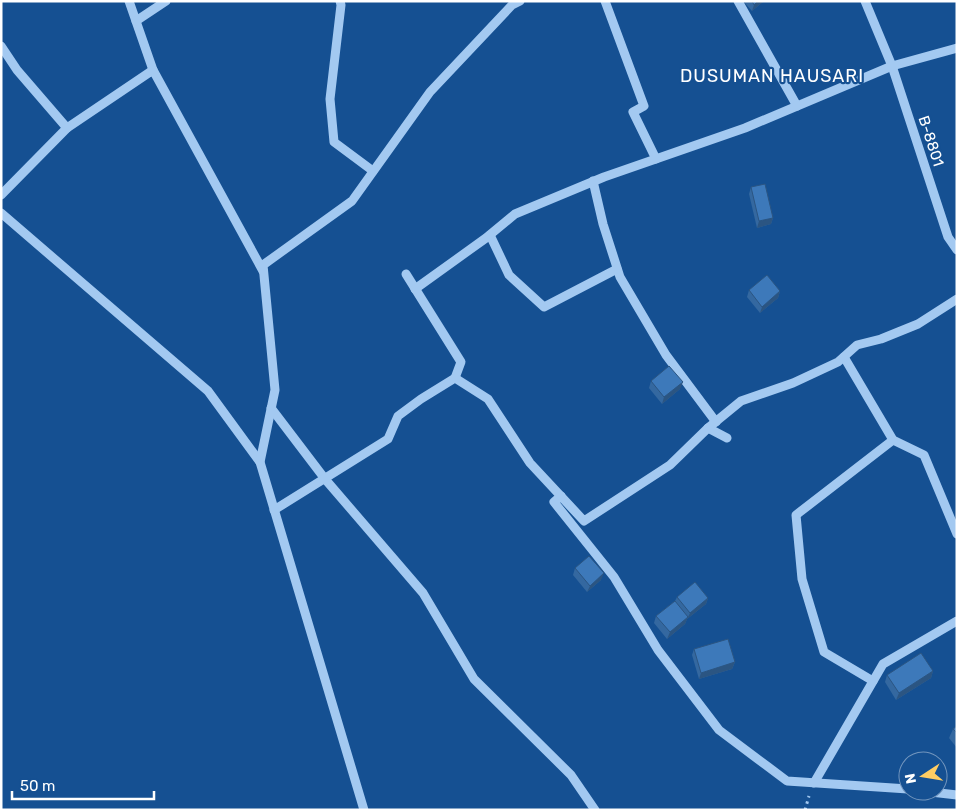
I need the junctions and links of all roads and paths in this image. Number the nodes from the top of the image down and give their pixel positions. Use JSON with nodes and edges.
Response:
{"nodes":[{"id":1,"x":130,"y":1,"type":"edge"},
{"id":2,"x":166,"y":1,"type":"edge"},
{"id":3,"x":340,"y":1,"type":"edge"},
{"id":4,"x":520,"y":1,"type":"edge"},
{"id":5,"x":605,"y":1,"type":"edge"},
{"id":6,"x":738,"y":1,"type":"edge"},
{"id":7,"x":865,"y":1,"type":"edge"},
{"id":8,"x":136,"y":21,"type":"junction"},
{"id":9,"x":1,"y":46,"type":"edge"},
{"id":10,"x":957,"y":48,"type":"edge"},
{"id":11,"x":892,"y":66,"type":"junction"},
{"id":12,"x":153,"y":70,"type":"junction"},
{"id":13,"x":797,"y":106,"type":"junction"},
{"id":14,"x":67,"y":128,"type":"junction"},
{"id":15,"x":656,"y":159,"type":"junction"},
{"id":16,"x":373,"y":171,"type":"junction"},
{"id":17,"x":593,"y":181,"type":"junction"},
{"id":18,"x":1,"y":195,"type":"edge"},
{"id":19,"x":1,"y":213,"type":"edge"},
{"id":20,"x":490,"y":235,"type":"junction"},
{"id":21,"x":957,"y":250,"type":"edge"},
{"id":22,"x":617,"y":269,"type":"junction"},
{"id":23,"x":263,"y":272,"type":"junction"},
{"id":24,"x":406,"y":274,"type":"dead end"},
{"id":25,"x":415,"y":289,"type":"junction"},
{"id":26,"x":957,"y":299,"type":"edge"},
{"id":27,"x":844,"y":357,"type":"junction"},
{"id":28,"x":455,"y":378,"type":"junction"},
{"id":29,"x":271,"y":408,"type":"junction"},
{"id":30,"x":716,"y":422,"type":"junction"},
{"id":31,"x":708,"y":428,"type":"junction"},
{"id":32,"x":727,"y":438,"type":"dead end"},
{"id":33,"x":893,"y":440,"type":"junction"},
{"id":34,"x":260,"y":462,"type":"junction"},
{"id":35,"x":324,"y":479,"type":"junction"},
{"id":36,"x":561,"y":496,"type":"junction"},
{"id":37,"x":274,"y":510,"type":"junction"},
{"id":38,"x":957,"y":534,"type":"edge"},
{"id":39,"x":957,"y":621,"type":"edge"},
{"id":40,"x":873,"y":682,"type":"junction"},
{"id":41,"x":814,"y":783,"type":"junction"},
{"id":42,"x":898,"y":789,"type":"edge"},
{"id":43,"x":364,"y":810,"type":"edge"},
{"id":44,"x":596,"y":810,"type":"edge"}],
"edges":[{"from":1,"to":8,"type":"street"},
{"from":2,"to":8,"type":"street"},
{"from":3,"to":16,"type":"street"},
{"from":4,"to":16,"type":"street"},
{"from":5,"to":15,"type":"street"},
{"from":6,"to":13,"type":"street"},
{"from":7,"to":11,"type":"street","name":"B-8801"},
{"from":8,"to":12,"type":"street"},
{"from":9,"to":14,"type":"street"},
{"from":10,"to":11,"type":"street"},
{"from":11,"to":13,"type":"street"},
{"from":11,"to":21,"type":"street","name":"B-8801"},
{"from":12,"to":14,"type":"street"},
{"from":12,"to":23,"type":"street"},
{"from":13,"to":15,"type":"street"},
{"from":14,"to":18,"type":"street"},
{"from":15,"to":17,"type":"street"},
{"from":16,"to":23,"type":"street"},
{"from":17,"to":20,"type":"street"},
{"from":17,"to":22,"type":"street"},
{"from":19,"to":34,"type":"street"},
{"from":20,"to":22,"type":"street"},
{"from":20,"to":25,"type":"street"},
{"from":22,"to":30,"type":"street"},
{"from":23,"to":29,"type":"street"},
{"from":24,"to":25,"type":"street"},
{"from":25,"to":28,"type":"street"},
{"from":26,"to":27,"type":"street"},
{"from":27,"to":30,"type":"street"},
{"from":27,"to":33,"type":"street"},
{"from":28,"to":35,"type":"street"},
{"from":28,"to":36,"type":"street"},
{"from":29,"to":34,"type":"street"},
{"from":29,"to":35,"type":"street"},
{"from":30,"to":31,"type":"street"},
{"from":31,"to":32,"type":"street"},
{"from":31,"to":36,"type":"street"},
{"from":33,"to":38,"type":"street"},
{"from":33,"to":40,"type":"street"},
{"from":34,"to":37,"type":"street"},
{"from":35,"to":37,"type":"street"},
{"from":35,"to":44,"type":"street"},
{"from":36,"to":41,"type":"street"},
{"from":37,"to":43,"type":"street"},
{"from":39,"to":40,"type":"street"},
{"from":40,"to":41,"type":"street"},
{"from":41,"to":42,"type":"street"}]}
